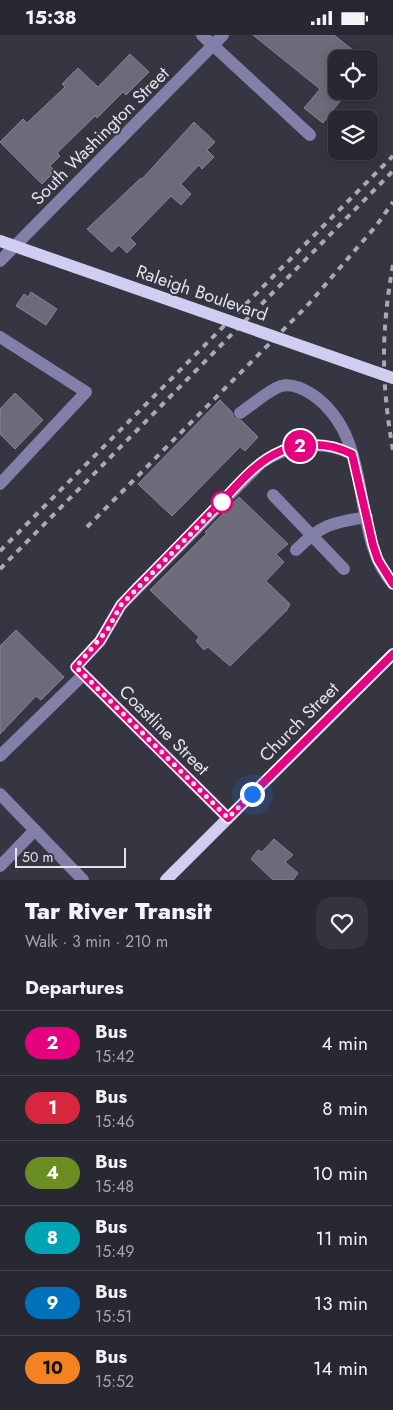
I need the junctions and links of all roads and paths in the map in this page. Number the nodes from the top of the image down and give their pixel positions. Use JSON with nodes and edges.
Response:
{"nodes":[{"id":1,"x":202,"y":35,"type":"edge"},
{"id":2,"x":224,"y":35,"type":"edge"},
{"id":3,"x":214,"y":46,"type":"junction"},
{"id":4,"x":310,"y":135,"type":"dead end"},
{"id":5,"x":0,"y":241,"type":"edge"},
{"id":6,"x":0,"y":261,"type":"edge"},
{"id":7,"x":0,"y":337,"type":"edge"},
{"id":8,"x":393,"y":377,"type":"edge"},
{"id":9,"x":240,"y":413,"type":"dead end"},
{"id":10,"x":352,"y":454,"type":"junction"},
{"id":11,"x":0,"y":484,"type":"edge"},
{"id":12,"x":273,"y":495,"type":"dead end"},
{"id":13,"x":367,"y":517,"type":"junction"},
{"id":14,"x":311,"y":536,"type":"junction"},
{"id":15,"x":296,"y":550,"type":"dead end"},
{"id":16,"x":344,"y":569,"type":"dead end"},
{"id":17,"x":393,"y":584,"type":"edge"},
{"id":18,"x":393,"y":654,"type":"edge"},
{"id":19,"x":79,"y":671,"type":"junction"},
{"id":20,"x":0,"y":756,"type":"edge"},
{"id":21,"x":0,"y":794,"type":"edge"},
{"id":22,"x":228,"y":818,"type":"junction"},
{"id":23,"x":35,"y":830,"type":"junction"},
{"id":24,"x":0,"y":866,"type":"edge"},
{"id":25,"x":83,"y":880,"type":"edge"},
{"id":26,"x":166,"y":880,"type":"edge"}],
"edges":[{"from":1,"to":3,"type":"street"},
{"from":2,"to":3,"type":"street","name":"South Washington Street"},
{"from":3,"to":4,"type":"street"},
{"from":3,"to":6,"type":"street","name":"South Washington Street"},
{"from":5,"to":8,"type":"main road","name":"Raleigh Boulevard","bridge":true},
{"from":7,"to":11,"type":"street"},
{"from":9,"to":10,"type":"street"},
{"from":10,"to":13,"type":"street"},
{"from":10,"to":19,"type":"street"},
{"from":12,"to":14,"type":"street"},
{"from":13,"to":14,"type":"street"},
{"from":13,"to":17,"type":"street"},
{"from":14,"to":15,"type":"street"},
{"from":14,"to":16,"type":"street"},
{"from":18,"to":22,"type":"main road","name":"Church Street"},
{"from":19,"to":20,"type":"street"},
{"from":19,"to":22,"type":"street","name":"Coastline Street"},
{"from":21,"to":23,"type":"street"},
{"from":22,"to":26,"type":"main road","name":"Church Street"},
{"from":23,"to":24,"type":"street"},
{"from":23,"to":25,"type":"street"}]}
